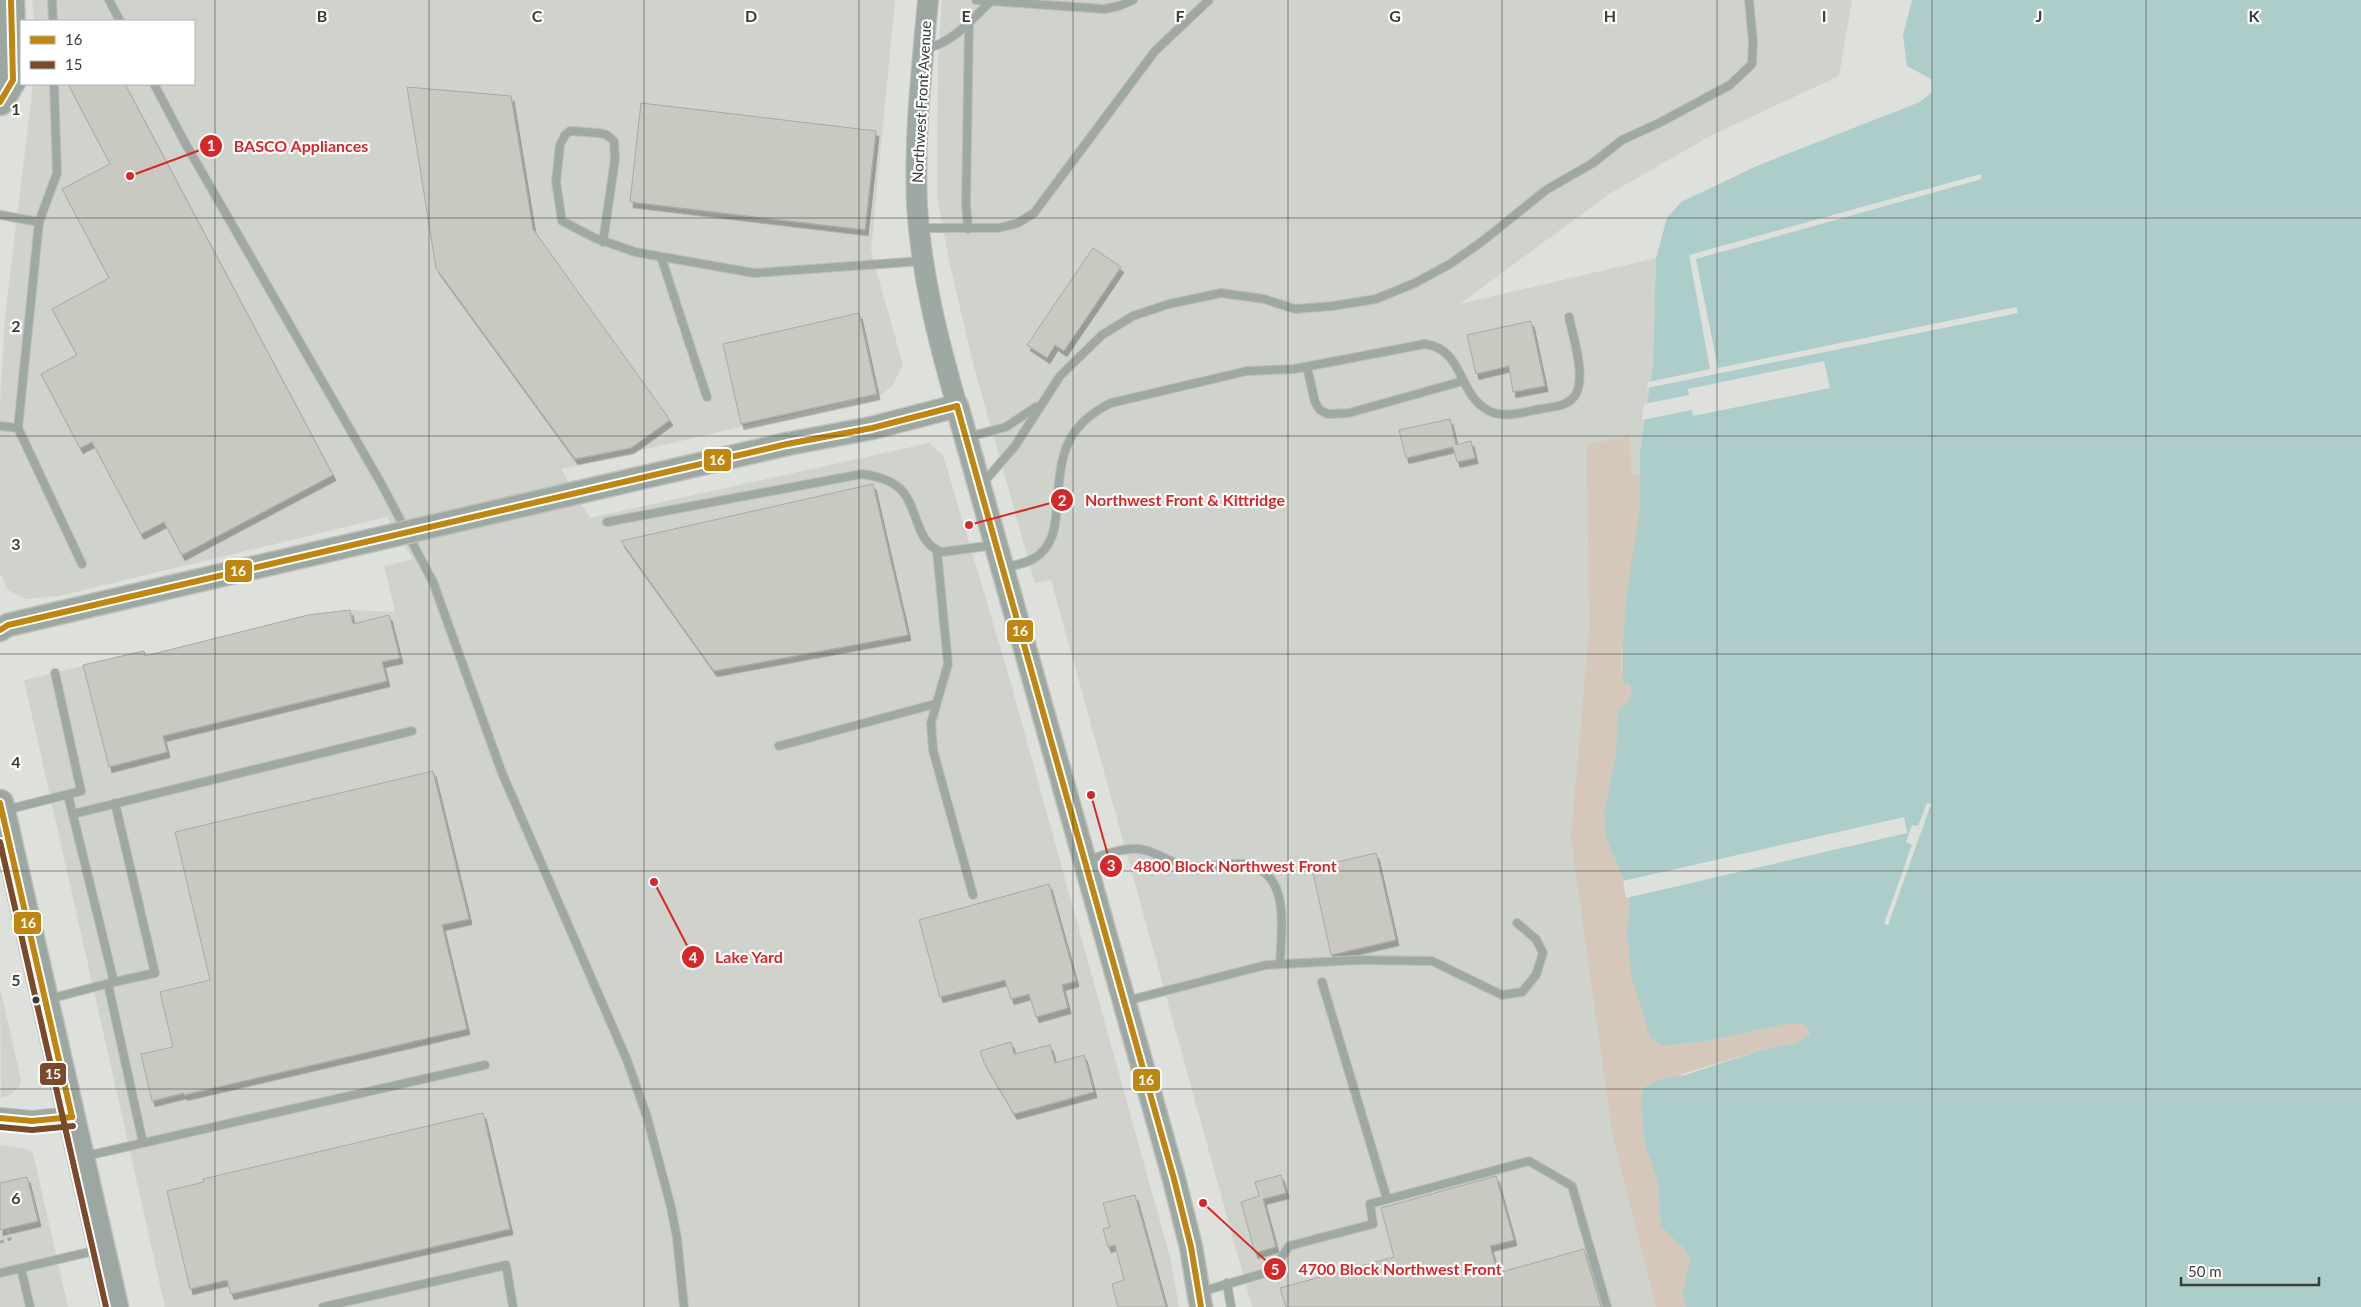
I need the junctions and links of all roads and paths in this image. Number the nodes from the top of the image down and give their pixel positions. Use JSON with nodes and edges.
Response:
{"nodes":[{"id":1,"x":11,"y":0,"type":"edge"},
{"id":2,"x":52,"y":0,"type":"edge"},
{"id":3,"x":109,"y":0,"type":"edge"},
{"id":4,"x":928,"y":0,"type":"edge"},
{"id":5,"x":976,"y":0,"type":"edge"},
{"id":6,"x":1133,"y":0,"type":"edge"},
{"id":7,"x":1209,"y":0,"type":"edge"},
{"id":8,"x":1749,"y":0,"type":"edge"},
{"id":9,"x":991,"y":1,"type":"edge"},
{"id":10,"x":53,"y":20,"type":"edge"},
{"id":11,"x":119,"y":20,"type":"edge"},
{"id":12,"x":969,"y":22,"type":"junction"},
{"id":13,"x":924,"y":50,"type":"junction"},
{"id":14,"x":54,"y":85,"type":"edge"},
{"id":15,"x":155,"y":85,"type":"edge"},
{"id":16,"x":0,"y":102,"type":"edge"},
{"id":17,"x":0,"y":215,"type":"edge"},
{"id":18,"x":39,"y":222,"type":"junction"},
{"id":19,"x":919,"y":228,"type":"junction"},
{"id":20,"x":968,"y":229,"type":"junction"},
{"id":21,"x":603,"y":242,"type":"junction"},
{"id":22,"x":661,"y":257,"type":"junction"},
{"id":23,"x":924,"y":260,"type":"junction"},
{"id":24,"x":1569,"y":318,"type":"dead end"},
{"id":25,"x":1308,"y":366,"type":"junction"},
{"id":26,"x":1463,"y":381,"type":"junction"},
{"id":27,"x":707,"y":397,"type":"dead end"},
{"id":28,"x":1045,"y":399,"type":"junction"},
{"id":29,"x":957,"y":406,"type":"junction"},
{"id":30,"x":0,"y":426,"type":"edge"},
{"id":31,"x":18,"y":428,"type":"junction"},
{"id":32,"x":966,"y":438,"type":"junction"},
{"id":33,"x":980,"y":486,"type":"junction"},
{"id":34,"x":607,"y":522,"type":"dead end"},
{"id":35,"x":996,"y":544,"type":"junction"},
{"id":36,"x":937,"y":551,"type":"junction"},
{"id":37,"x":82,"y":564,"type":"dead end"},
{"id":38,"x":1003,"y":568,"type":"junction"},
{"id":39,"x":0,"y":630,"type":"edge"},
{"id":40,"x":55,"y":672,"type":"dead end"},
{"id":41,"x":935,"y":704,"type":"junction"},
{"id":42,"x":412,"y":732,"type":"dead end"},
{"id":43,"x":779,"y":746,"type":"dead end"},
{"id":44,"x":68,"y":795,"type":"junction"},
{"id":45,"x":115,"y":803,"type":"junction"},
{"id":46,"x":1,"y":807,"type":"edge"},
{"id":47,"x":73,"y":814,"type":"junction"},
{"id":48,"x":1085,"y":861,"type":"junction"},
{"id":49,"x":973,"y":895,"type":"dead end"},
{"id":50,"x":1517,"y":923,"type":"dead end"},
{"id":51,"x":1280,"y":964,"type":"junction"},
{"id":52,"x":1322,"y":982,"type":"dead end"},
{"id":53,"x":111,"y":983,"type":"junction"},
{"id":54,"x":45,"y":1000,"type":"junction"},
{"id":55,"x":1124,"y":1001,"type":"junction"},
{"id":56,"x":485,"y":1065,"type":"dead end"},
{"id":57,"x":72,"y":1117,"type":"junction"},
{"id":58,"x":0,"y":1118,"type":"edge"},
{"id":59,"x":143,"y":1143,"type":"junction"},
{"id":60,"x":81,"y":1157,"type":"junction"},
{"id":61,"x":1386,"y":1200,"type":"junction"},
{"id":62,"x":8,"y":1228,"type":"dead end"},
{"id":63,"x":0,"y":1242,"type":"edge"},
{"id":64,"x":102,"y":1249,"type":"junction"},
{"id":65,"x":21,"y":1268,"type":"junction"},
{"id":66,"x":0,"y":1273,"type":"edge"},
{"id":67,"x":1227,"y":1283,"type":"junction"},
{"id":68,"x":1200,"y":1299,"type":"edge"},
{"id":69,"x":30,"y":1307,"type":"edge"},
{"id":70,"x":115,"y":1307,"type":"edge"},
{"id":71,"x":323,"y":1307,"type":"edge"},
{"id":72,"x":513,"y":1307,"type":"edge"},
{"id":73,"x":684,"y":1307,"type":"edge"},
{"id":74,"x":1231,"y":1307,"type":"edge"},
{"id":75,"x":1607,"y":1307,"type":"edge"}],
"edges":[{"from":1,"to":16,"type":"highway"},
{"from":2,"to":10,"type":"lane"},
{"from":3,"to":11,"type":"lane"},
{"from":4,"to":13,"type":"street","name":"Northwest Front Avenue"},
{"from":5,"to":9,"type":"lane"},
{"from":6,"to":9,"type":"lane"},
{"from":7,"to":20,"type":"lane"},
{"from":8,"to":28,"type":"lane"},
{"from":9,"to":12,"type":"lane"},
{"from":12,"to":13,"type":"lane"},
{"from":12,"to":20,"type":"lane"},
{"from":13,"to":19,"type":"street","name":"Northwest Front Avenue"},
{"from":14,"to":18,"type":"lane"},
{"from":15,"to":73,"type":"lane"},
{"from":17,"to":18,"type":"lane"},
{"from":18,"to":31,"type":"lane"},
{"from":19,"to":20,"type":"lane"},
{"from":19,"to":23,"type":"street","name":"Northwest Front Avenue"},
{"from":21,"to":21,"type":"lane"},
{"from":21,"to":22,"type":"lane"},
{"from":22,"to":23,"type":"lane"},
{"from":22,"to":27,"type":"lane"},
{"from":23,"to":29,"type":"street","name":"Northwest Front Avenue"},
{"from":24,"to":26,"type":"lane"},
{"from":25,"to":26,"type":"lane"},
{"from":25,"to":26,"type":"lane"},
{"from":25,"to":38,"type":"lane"},
{"from":28,"to":32,"type":"lane"},
{"from":28,"to":33,"type":"lane"},
{"from":29,"to":32,"type":"main road","name":"Northwest Front Avenue"},
{"from":29,"to":39,"type":"main road","bridge":true},
{"from":30,"to":31,"type":"lane"},
{"from":31,"to":37,"type":"lane"},
{"from":32,"to":33,"type":"main road","name":"Northwest Front Avenue"},
{"from":33,"to":35,"type":"main road","name":"Northwest Front Avenue"},
{"from":34,"to":36,"type":"lane"},
{"from":35,"to":36,"type":"lane"},
{"from":35,"to":38,"type":"main road","name":"Northwest Front Avenue"},
{"from":36,"to":41,"type":"lane"},
{"from":38,"to":48,"type":"main road","name":"Northwest Front Avenue"},
{"from":40,"to":44,"type":"lane"},
{"from":41,"to":43,"type":"lane"},
{"from":41,"to":49,"type":"lane"},
{"from":42,"to":45,"type":"lane"},
{"from":44,"to":46,"type":"lane"},
{"from":44,"to":47,"type":"lane"},
{"from":45,"to":47,"type":"lane"},
{"from":45,"to":53,"type":"lane"},
{"from":46,"to":54,"type":"highway"},
{"from":47,"to":53,"type":"lane"},
{"from":48,"to":51,"type":"lane"},
{"from":48,"to":55,"type":"main road","name":"Northwest Front Avenue"},
{"from":50,"to":51,"type":"lane"},
{"from":51,"to":55,"type":"lane"},
{"from":52,"to":61,"type":"lane"},
{"from":53,"to":54,"type":"lane"},
{"from":53,"to":59,"type":"lane"},
{"from":54,"to":57,"type":"highway"},
{"from":55,"to":68,"type":"main road","name":"Northwest Front Avenue"},
{"from":56,"to":59,"type":"lane"},
{"from":57,"to":58,"type":"street"},
{"from":57,"to":60,"type":"highway"},
{"from":59,"to":60,"type":"lane"},
{"from":60,"to":64,"type":"highway"},
{"from":61,"to":67,"type":"lane"},
{"from":61,"to":75,"type":"lane"},
{"from":62,"to":63,"type":"path"},
{"from":64,"to":65,"type":"lane"},
{"from":64,"to":70,"type":"highway"},
{"from":65,"to":66,"type":"lane"},
{"from":65,"to":69,"type":"lane"},
{"from":67,"to":68,"type":"lane"},
{"from":67,"to":74,"type":"lane"},
{"from":71,"to":72,"type":"lane"}]}
